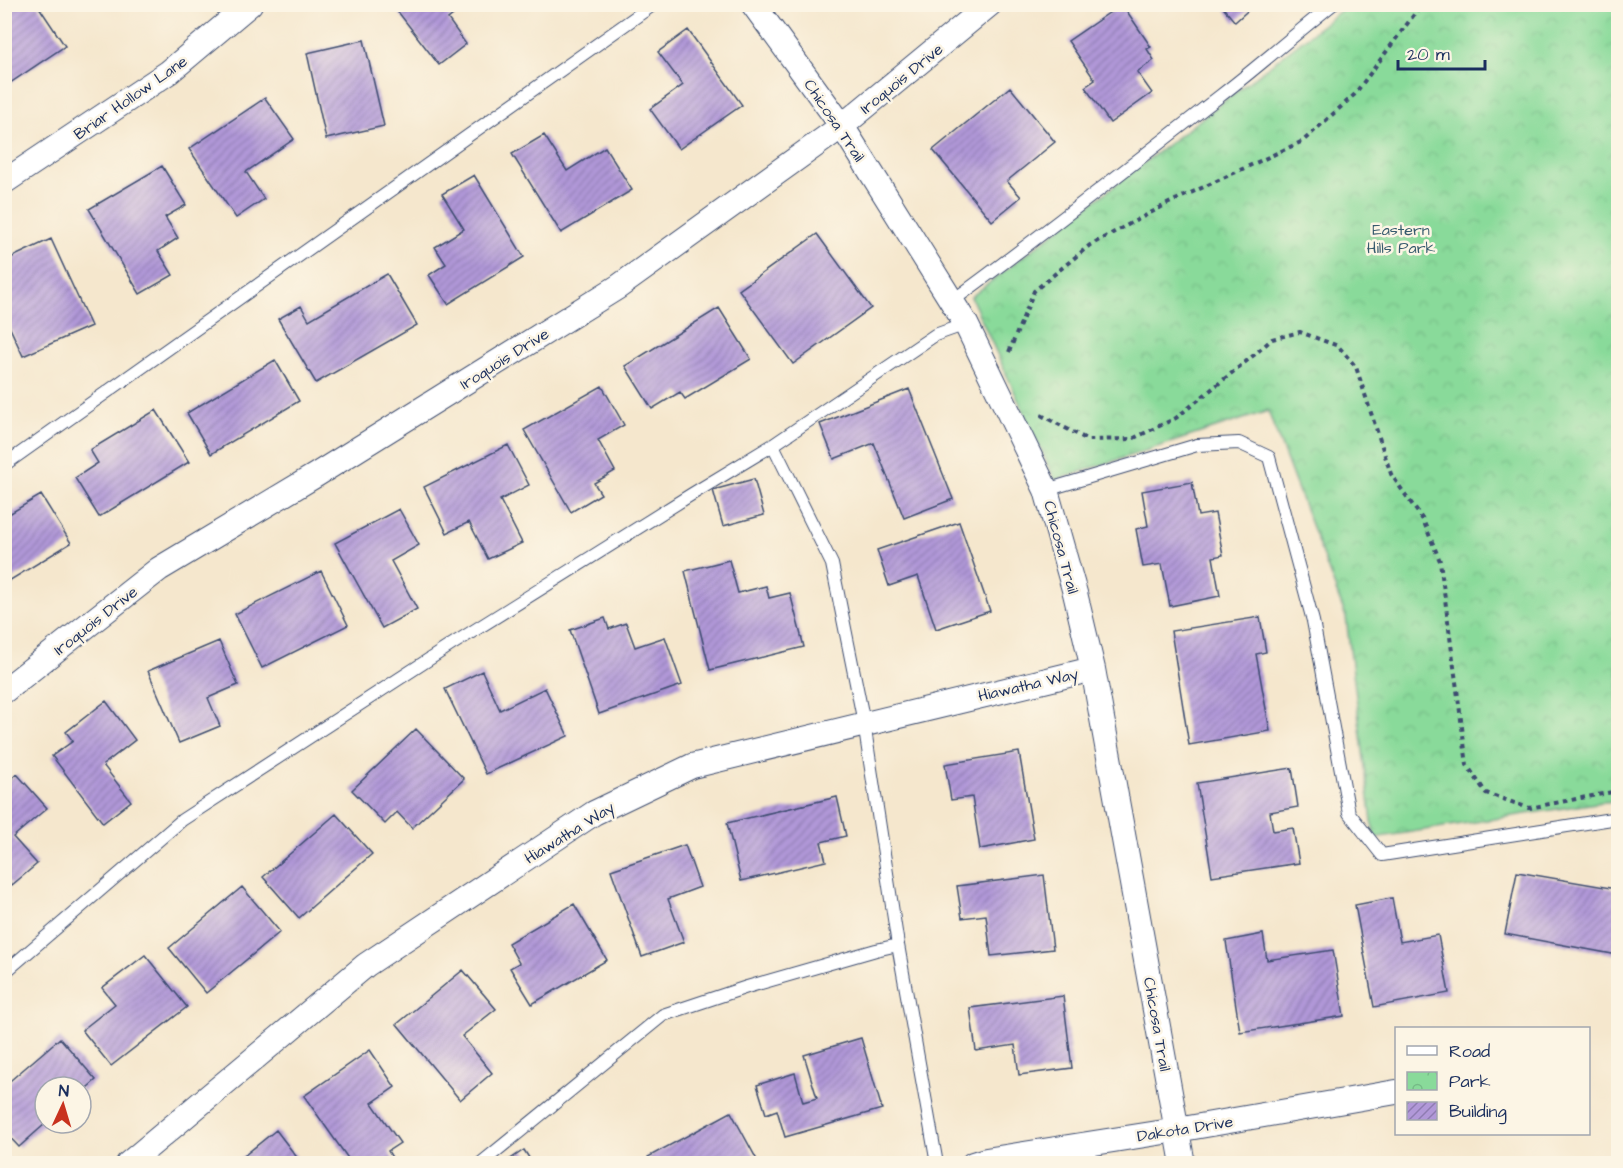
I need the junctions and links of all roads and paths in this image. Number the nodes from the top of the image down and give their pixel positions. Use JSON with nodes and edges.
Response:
{"nodes":[{"id":1,"x":250,"y":4,"type":"edge"},
{"id":2,"x":654,"y":4,"type":"edge"},
{"id":3,"x":753,"y":4,"type":"edge"},
{"id":4,"x":990,"y":4,"type":"edge"},
{"id":5,"x":1333,"y":4,"type":"edge"},
{"id":6,"x":1422,"y":4,"type":"edge"},
{"id":7,"x":842,"y":126,"type":"junction"},
{"id":8,"x":4,"y":182,"type":"edge"},
{"id":9,"x":952,"y":301,"type":"junction"},
{"id":10,"x":966,"y":324,"type":"junction"},
{"id":11,"x":1008,"y":355,"type":"dead end"},
{"id":12,"x":1035,"y":411,"type":"dead end"},
{"id":13,"x":773,"y":445,"type":"junction"},
{"id":14,"x":4,"y":465,"type":"edge"},
{"id":15,"x":1046,"y":490,"type":"junction"},
{"id":16,"x":1093,"y":669,"type":"junction"},
{"id":17,"x":4,"y":691,"type":"edge"},
{"id":18,"x":864,"y":723,"type":"junction"},
{"id":19,"x":1618,"y":791,"type":"edge"},
{"id":20,"x":1618,"y":818,"type":"edge"},
{"id":21,"x":898,"y":945,"type":"junction"},
{"id":22,"x":4,"y":973,"type":"edge"},
{"id":23,"x":1395,"y":1092,"type":"edge"},
{"id":24,"x":1177,"y":1130,"type":"junction"},
{"id":25,"x":128,"y":1164,"type":"edge"},
{"id":26,"x":480,"y":1164,"type":"edge"},
{"id":27,"x":937,"y":1164,"type":"edge"},
{"id":28,"x":973,"y":1164,"type":"edge"},
{"id":29,"x":1183,"y":1164,"type":"edge"}],
"edges":[{"from":1,"to":8,"type":"street","name":"Briar Hollow Lane"},
{"from":2,"to":14,"type":"lane"},
{"from":3,"to":7,"type":"street","name":"Chicosa Trail"},
{"from":4,"to":7,"type":"street","name":"Iroquois Drive"},
{"from":5,"to":9,"type":"lane"},
{"from":6,"to":11,"type":"path"},
{"from":7,"to":9,"type":"street","name":"Chicosa Trail"},
{"from":7,"to":17,"type":"street","name":"Iroquois Drive"},
{"from":9,"to":10,"type":"street","name":"Chicosa Trail"},
{"from":10,"to":13,"type":"lane"},
{"from":10,"to":15,"type":"street","name":"Chicosa Trail"},
{"from":12,"to":19,"type":"path"},
{"from":13,"to":18,"type":"lane"},
{"from":13,"to":22,"type":"lane"},
{"from":15,"to":16,"type":"street","name":"Chicosa Trail"},
{"from":15,"to":20,"type":"lane"},
{"from":16,"to":18,"type":"street","name":"Hiawatha Way"},
{"from":16,"to":24,"type":"street","name":"Chicosa Trail"},
{"from":18,"to":21,"type":"lane"},
{"from":18,"to":25,"type":"street","name":"Hiawatha Way"},
{"from":21,"to":26,"type":"lane"},
{"from":21,"to":27,"type":"lane"},
{"from":23,"to":24,"type":"street","name":"Dakota Drive"},
{"from":24,"to":28,"type":"street","name":"Dakota Drive"},
{"from":24,"to":29,"type":"street","name":"Chicosa Trail"}]}
